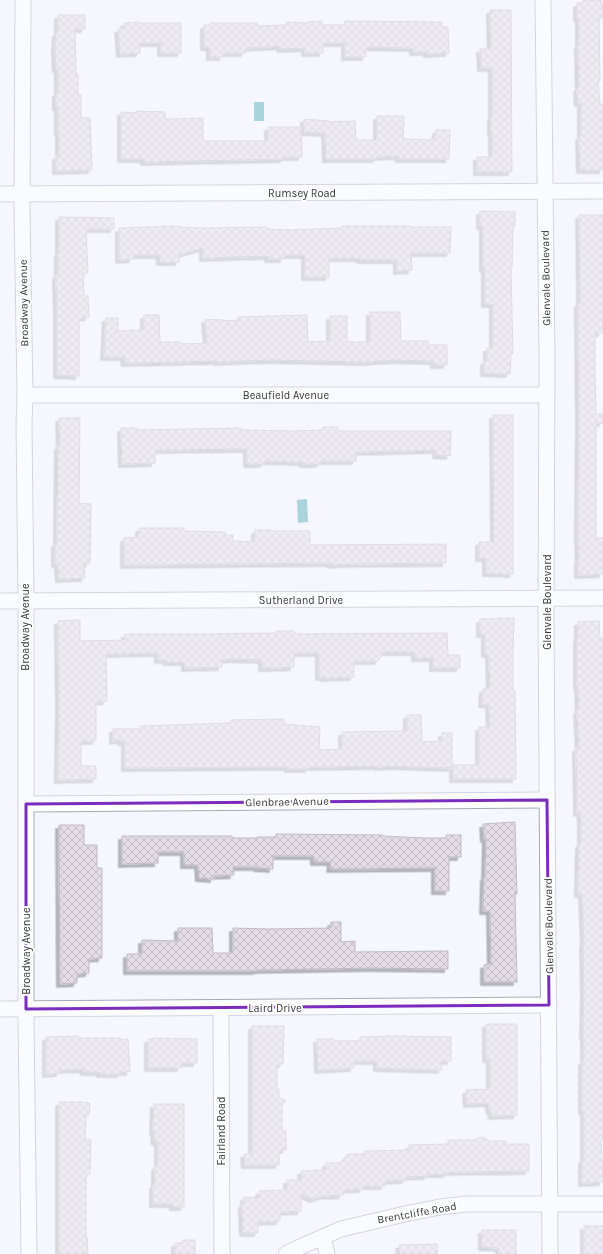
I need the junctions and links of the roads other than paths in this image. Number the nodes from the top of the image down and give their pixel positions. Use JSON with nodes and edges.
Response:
{"nodes":[{"id":1,"x":23,"y":0,"type":"edge"},
{"id":2,"x":543,"y":0,"type":"edge"},
{"id":3,"x":603,"y":191,"type":"edge"},
{"id":4,"x":545,"y":192,"type":"junction"},
{"id":5,"x":0,"y":194,"type":"edge"},
{"id":6,"x":22,"y":194,"type":"junction"},
{"id":7,"x":25,"y":395,"type":"junction"},
{"id":8,"x":546,"y":395,"type":"junction"},
{"id":9,"x":546,"y":598,"type":"junction"},
{"id":10,"x":603,"y":598,"type":"edge"},
{"id":11,"x":0,"y":601,"type":"edge"},
{"id":12,"x":26,"y":601,"type":"junction"},
{"id":13,"x":547,"y":800,"type":"junction"},
{"id":14,"x":26,"y":804,"type":"junction"},
{"id":15,"x":549,"y":1006,"type":"junction"},
{"id":16,"x":221,"y":1008,"type":"junction"},
{"id":17,"x":0,"y":1009,"type":"edge"},
{"id":18,"x":26,"y":1009,"type":"junction"},
{"id":19,"x":549,"y":1204,"type":"junction"},
{"id":20,"x":603,"y":1204,"type":"edge"},
{"id":21,"x":323,"y":1237,"type":"junction"},
{"id":22,"x":28,"y":1254,"type":"edge"},
{"id":23,"x":222,"y":1254,"type":"edge"},
{"id":24,"x":286,"y":1254,"type":"edge"},
{"id":25,"x":327,"y":1254,"type":"edge"},
{"id":26,"x":550,"y":1254,"type":"edge"}],
"edges":[{"from":1,"to":6,"type":"street","name":"Broadway Avenue"},
{"from":2,"to":4,"type":"street","name":"Glenvale Boulevard"},
{"from":3,"to":4,"type":"street","name":"Rumsey Road"},
{"from":4,"to":6,"type":"street","name":"Rumsey Road"},
{"from":4,"to":8,"type":"street","name":"Glenvale Boulevard"},
{"from":5,"to":6,"type":"street","name":"Rumsey Road"},
{"from":6,"to":7,"type":"street","name":"Broadway Avenue"},
{"from":7,"to":8,"type":"street","name":"Beaufield Avenue"},
{"from":7,"to":12,"type":"street","name":"Broadway Avenue"},
{"from":8,"to":9,"type":"street","name":"Glenvale Boulevard"},
{"from":9,"to":10,"type":"street","name":"Sutherland Drive"},
{"from":9,"to":12,"type":"street","name":"Sutherland Drive"},
{"from":9,"to":13,"type":"street","name":"Glenvale Boulevard"},
{"from":11,"to":12,"type":"street","name":"Sutherland Drive"},
{"from":12,"to":14,"type":"street","name":"Broadway Avenue"},
{"from":13,"to":14,"type":"street","name":"Glenbrae Avenue"},
{"from":13,"to":15,"type":"street","name":"Glenvale Boulevard"},
{"from":14,"to":18,"type":"street","name":"Broadway Avenue"},
{"from":15,"to":16,"type":"street","name":"Laird Drive"},
{"from":15,"to":19,"type":"street","name":"Glenvale Boulevard"},
{"from":16,"to":18,"type":"street","name":"Laird Drive"},
{"from":16,"to":23,"type":"street","name":"Fairland Road"},
{"from":17,"to":18,"type":"street","name":"Laird Drive"},
{"from":18,"to":22,"type":"street","name":"Broadway Avenue"},
{"from":19,"to":20,"type":"street","name":"Brentcliffe Road"},
{"from":19,"to":21,"type":"street","name":"Brentcliffe Road"},
{"from":19,"to":26,"type":"street","name":"Glenvale Boulevard"},
{"from":21,"to":24,"type":"street","name":"Brentcliffe Road"},
{"from":21,"to":25,"type":"street"}]}
